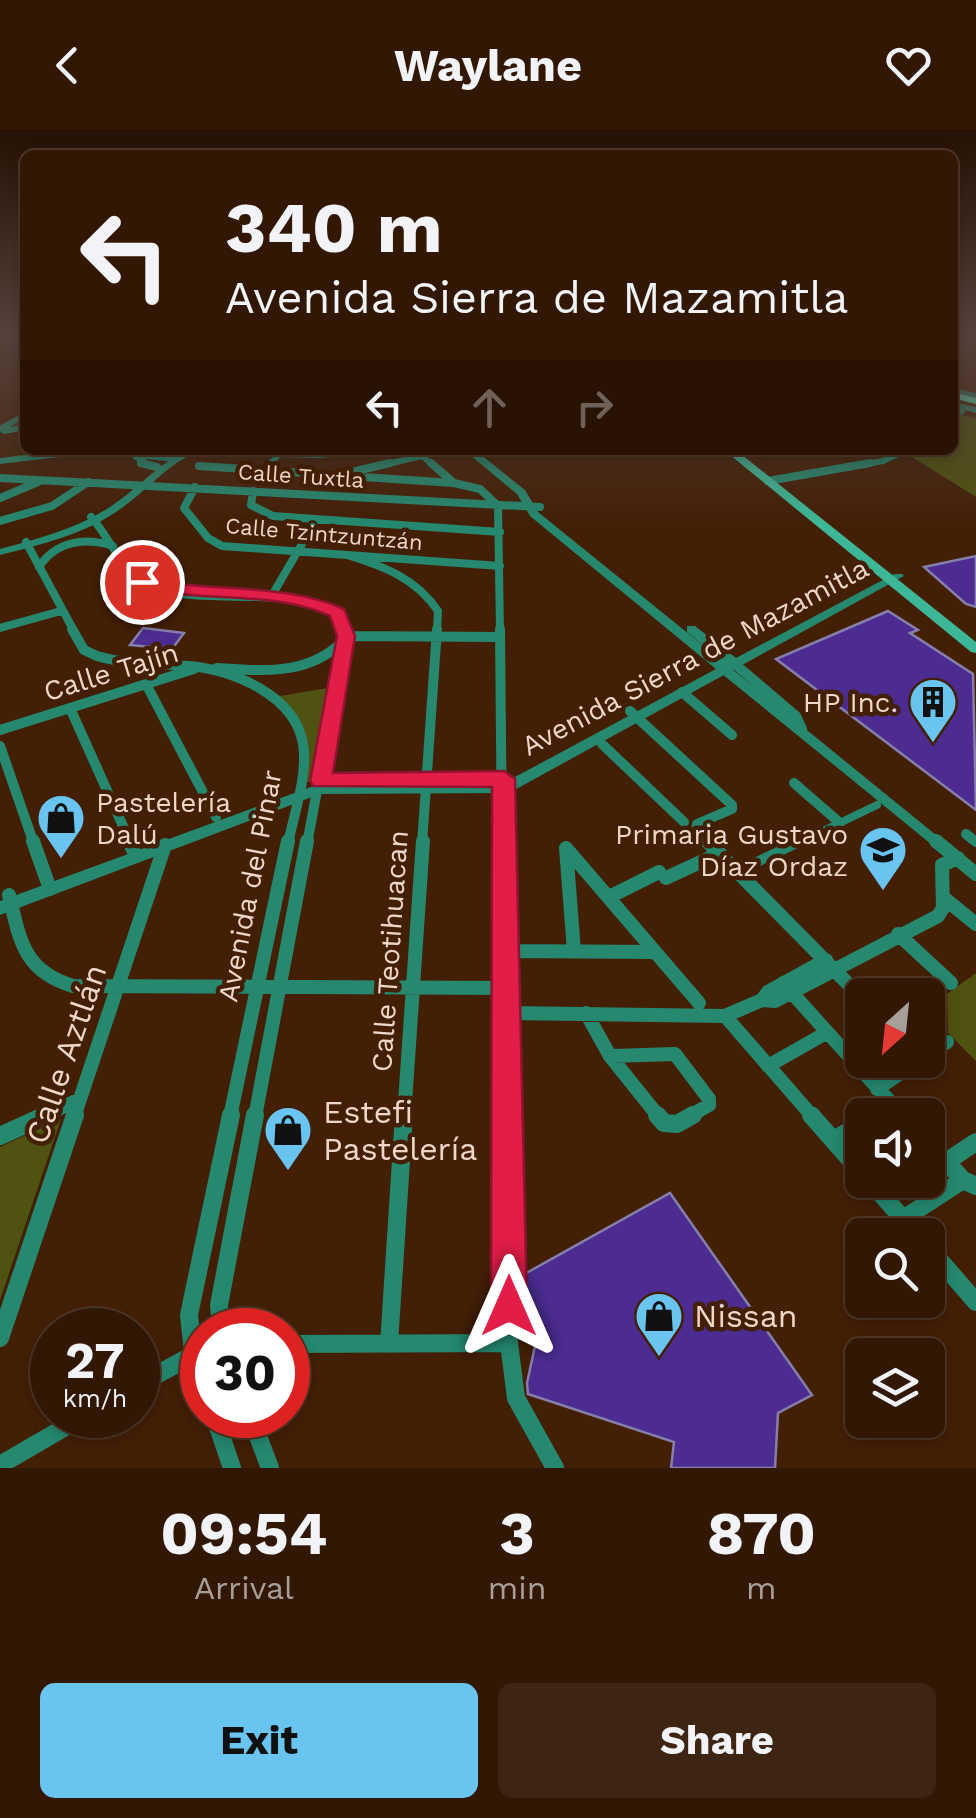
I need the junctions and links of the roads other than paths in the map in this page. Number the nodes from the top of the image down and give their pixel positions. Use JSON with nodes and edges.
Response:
{"nodes":[{"id":1,"x":51,"y":455,"type":"edge"},
{"id":2,"x":124,"y":455,"type":"edge"},
{"id":3,"x":148,"y":455,"type":"edge"},
{"id":4,"x":158,"y":455,"type":"edge"},
{"id":5,"x":177,"y":455,"type":"edge"},
{"id":6,"x":277,"y":455,"type":"edge"},
{"id":7,"x":475,"y":455,"type":"edge"},
{"id":8,"x":484,"y":455,"type":"edge"},
{"id":9,"x":737,"y":455,"type":"edge"},
{"id":10,"x":744,"y":455,"type":"edge"},
{"id":11,"x":896,"y":455,"type":"edge"},
{"id":12,"x":136,"y":457,"type":"junction"},
{"id":13,"x":170,"y":458,"type":"junction"},
{"id":14,"x":0,"y":461,"type":"edge"},
{"id":15,"x":199,"y":466,"type":"dead end"},
{"id":16,"x":157,"y":467,"type":"junction"},
{"id":17,"x":266,"y":471,"type":"junction"},
{"id":18,"x":337,"y":474,"type":"junction"},
{"id":19,"x":0,"y":478,"type":"edge"},
{"id":20,"x":42,"y":480,"type":"junction"},
{"id":21,"x":773,"y":481,"type":"junction"},
{"id":22,"x":88,"y":482,"type":"junction"},
{"id":23,"x":454,"y":482,"type":"junction"},
{"id":24,"x":141,"y":484,"type":"junction"},
{"id":25,"x":195,"y":487,"type":"junction"},
{"id":26,"x":254,"y":491,"type":"junction"},
{"id":27,"x":0,"y":498,"type":"edge"},
{"id":28,"x":498,"y":506,"type":"junction"},
{"id":29,"x":535,"y":507,"type":"junction"},
{"id":30,"x":93,"y":519,"type":"junction"},
{"id":31,"x":316,"y":520,"type":"junction"},
{"id":32,"x":0,"y":522,"type":"edge"},
{"id":33,"x":500,"y":532,"type":"junction"},
{"id":34,"x":27,"y":543,"type":"junction"},
{"id":35,"x":113,"y":546,"type":"junction"},
{"id":36,"x":0,"y":550,"type":"edge"},
{"id":37,"x":297,"y":552,"type":"junction"},
{"id":38,"x":347,"y":555,"type":"junction"},
{"id":39,"x":500,"y":566,"type":"junction"},
{"id":40,"x":39,"y":568,"type":"junction"},
{"id":41,"x":891,"y":576,"type":"junction"},
{"id":42,"x":272,"y":598,"type":"junction"},
{"id":43,"x":61,"y":612,"type":"junction"},
{"id":44,"x":0,"y":628,"type":"edge"},
{"id":45,"x":346,"y":636,"type":"junction"},
{"id":46,"x":436,"y":636,"type":"junction"},
{"id":47,"x":500,"y":637,"type":"junction"},
{"id":48,"x":976,"y":638,"type":"edge"},
{"id":49,"x":976,"y":648,"type":"edge"},
{"id":50,"x":727,"y":665,"type":"junction"},
{"id":51,"x":202,"y":667,"type":"junction"},
{"id":52,"x":146,"y":684,"type":"junction"},
{"id":53,"x":682,"y":692,"type":"junction"},
{"id":54,"x":70,"y":708,"type":"junction"},
{"id":55,"x":633,"y":714,"type":"junction"},
{"id":56,"x":0,"y":730,"type":"edge"},
{"id":57,"x":732,"y":735,"type":"dead end"},
{"id":58,"x":602,"y":744,"type":"dead end"},
{"id":59,"x":0,"y":746,"type":"edge"},
{"id":60,"x":794,"y":783,"type":"dead end"},
{"id":61,"x":504,"y":784,"type":"junction"},
{"id":62,"x":320,"y":785,"type":"junction"},
{"id":63,"x":426,"y":785,"type":"junction"},
{"id":64,"x":299,"y":790,"type":"junction"},
{"id":65,"x":877,"y":804,"type":"dead end"},
{"id":66,"x":216,"y":818,"type":"junction"},
{"id":67,"x":840,"y":823,"type":"junction"},
{"id":68,"x":689,"y":824,"type":"junction"},
{"id":69,"x":165,"y":845,"type":"junction"},
{"id":70,"x":134,"y":853,"type":"junction"},
{"id":71,"x":720,"y":853,"type":"junction"},
{"id":72,"x":958,"y":858,"type":"junction"},
{"id":73,"x":738,"y":871,"type":"junction"},
{"id":74,"x":976,"y":874,"type":"edge"},
{"id":75,"x":49,"y":885,"type":"junction"},
{"id":76,"x":609,"y":897,"type":"junction"},
{"id":77,"x":944,"y":898,"type":"junction"},
{"id":78,"x":5,"y":902,"type":"edge"},
{"id":79,"x":976,"y":924,"type":"edge"},
{"id":80,"x":898,"y":934,"type":"junction"},
{"id":81,"x":574,"y":950,"type":"junction"},
{"id":82,"x":505,"y":951,"type":"junction"},
{"id":83,"x":654,"y":952,"type":"junction"},
{"id":84,"x":831,"y":966,"type":"junction"},
{"id":85,"x":845,"y":980,"type":"edge"},
{"id":86,"x":951,"y":983,"type":"dead end"},
{"id":87,"x":118,"y":985,"type":"junction"},
{"id":88,"x":260,"y":986,"type":"junction"},
{"id":89,"x":281,"y":986,"type":"junction"},
{"id":90,"x":413,"y":987,"type":"junction"},
{"id":91,"x":506,"y":988,"type":"junction"},
{"id":92,"x":788,"y":989,"type":"junction"},
{"id":93,"x":699,"y":1004,"type":"dead end"},
{"id":94,"x":507,"y":1013,"type":"junction"},
{"id":95,"x":586,"y":1014,"type":"junction"},
{"id":96,"x":725,"y":1016,"type":"junction"},
{"id":97,"x":826,"y":1033,"type":"junction"},
{"id":98,"x":948,"y":1042,"type":"dead end"},
{"id":99,"x":945,"y":1044,"type":"edge"},
{"id":100,"x":612,"y":1056,"type":"junction"},
{"id":101,"x":768,"y":1066,"type":"junction"},
{"id":102,"x":892,"y":1078,"type":"edge"},
{"id":103,"x":877,"y":1088,"type":"junction"},
{"id":104,"x":886,"y":1098,"type":"edge"},
{"id":105,"x":80,"y":1099,"type":"junction"},
{"id":106,"x":845,"y":1133,"type":"edge"},
{"id":107,"x":0,"y":1136,"type":"edge"},
{"id":108,"x":834,"y":1140,"type":"junction"},
{"id":109,"x":976,"y":1142,"type":"edge"},
{"id":110,"x":845,"y":1153,"type":"edge"},
{"id":111,"x":946,"y":1162,"type":"joint"},
{"id":112,"x":970,"y":1183,"type":"edge"},
{"id":113,"x":884,"y":1198,"type":"edge"},
{"id":114,"x":901,"y":1218,"type":"edge"},
{"id":115,"x":907,"y":1218,"type":"edge"},
{"id":116,"x":945,"y":1266,"type":"edge"},
{"id":117,"x":976,"y":1302,"type":"edge"},
{"id":118,"x":191,"y":1308,"type":"edge"},
{"id":119,"x":219,"y":1308,"type":"edge"},
{"id":120,"x":0,"y":1338,"type":"edge"},
{"id":121,"x":510,"y":1343,"type":"junction"},
{"id":122,"x":310,"y":1344,"type":"edge"},
{"id":123,"x":389,"y":1344,"type":"junction"},
{"id":124,"x":46,"y":1438,"type":"edge"},
{"id":125,"x":222,"y":1438,"type":"edge"},
{"id":126,"x":259,"y":1438,"type":"edge"},
{"id":127,"x":0,"y":1465,"type":"edge"},
{"id":128,"x":232,"y":1468,"type":"edge"},
{"id":129,"x":270,"y":1468,"type":"edge"},
{"id":130,"x":554,"y":1468,"type":"edge"}],
"edges":[{"from":1,"to":14,"type":"street"},
{"from":2,"to":12,"type":"street"},
{"from":3,"to":12,"type":"street"},
{"from":4,"to":13,"type":"street"},
{"from":5,"to":13,"type":"street"},
{"from":6,"to":17,"type":"street"},
{"from":7,"to":29,"type":"street"},
{"from":8,"to":29,"type":"street"},
{"from":9,"to":21,"type":"main road"},
{"from":10,"to":21,"type":"main road"},
{"from":11,"to":21,"type":"street"},
{"from":12,"to":16,"type":"street"},
{"from":13,"to":16,"type":"street"},
{"from":13,"to":24,"type":"street"},
{"from":15,"to":17,"type":"street"},
{"from":16,"to":24,"type":"street"},
{"from":17,"to":18,"type":"street"},
{"from":18,"to":23,"type":"street"},
{"from":18,"to":23,"type":"street"},
{"from":19,"to":20,"type":"street","name":"Calle Tuxtla"},
{"from":20,"to":22,"type":"street","name":"Calle Tuxtla"},
{"from":20,"to":27,"type":"street"},
{"from":21,"to":41,"type":"main road"},
{"from":22,"to":24,"type":"street","name":"Calle Tuxtla"},
{"from":22,"to":32,"type":"street"},
{"from":23,"to":28,"type":"street"},
{"from":24,"to":25,"type":"street","name":"Calle Tuxtla"},
{"from":24,"to":30,"type":"street"},
{"from":25,"to":26,"type":"street","name":"Calle Tuxtla"},
{"from":25,"to":37,"type":"street","name":"Calle Tzintzuntzán"},
{"from":26,"to":28,"type":"street","name":"Calle Tuxtla"},
{"from":26,"to":31,"type":"street"},
{"from":28,"to":29,"type":"street","name":"Calle Tuxtla"},
{"from":28,"to":33,"type":"street"},
{"from":29,"to":50,"type":"street"},
{"from":30,"to":34,"type":"street"},
{"from":30,"to":35,"type":"street"},
{"from":31,"to":33,"type":"street"},
{"from":31,"to":37,"type":"street"},
{"from":33,"to":39,"type":"street"},
{"from":34,"to":36,"type":"street"},
{"from":34,"to":40,"type":"street","name":"Avenida del Pinar"},
{"from":35,"to":40,"type":"street"},
{"from":35,"to":42,"type":"street"},
{"from":37,"to":38,"type":"street","name":"Calle Tzintzuntzán"},
{"from":37,"to":42,"type":"street"},
{"from":38,"to":39,"type":"street","name":"Calle Tzintzuntzán"},
{"from":38,"to":46,"type":"street","name":"Calle Teotihuacan"},
{"from":39,"to":47,"type":"street"},
{"from":40,"to":43,"type":"street","name":"Avenida del Pinar"},
{"from":41,"to":48,"type":"main road"},
{"from":41,"to":49,"type":"main road"},
{"from":41,"to":50,"type":"street","name":"Avenida Sierra de Mazamitla"},
{"from":42,"to":45,"type":"street"},
{"from":43,"to":44,"type":"street"},
{"from":43,"to":51,"type":"street","name":"Avenida del Pinar"},
{"from":45,"to":46,"type":"street"},
{"from":45,"to":51,"type":"street","name":"Calle Tajín"},
{"from":45,"to":62,"type":"street","name":"Avenida del Pinar"},
{"from":46,"to":47,"type":"street"},
{"from":46,"to":63,"type":"street","name":"Calle Teotihuacan"},
{"from":47,"to":61,"type":"street"},
{"from":50,"to":53,"type":"street","name":"Avenida Sierra de Mazamitla"},
{"from":50,"to":55,"type":"street","name":"Avenida Sierra de Mazamitla"},
{"from":50,"to":72,"type":"street"},
{"from":51,"to":52,"type":"street","name":"Calle Tajín"},
{"from":51,"to":64,"type":"street","name":"Avenida del Pinar"},
{"from":52,"to":54,"type":"street","name":"Calle Tajín"},
{"from":52,"to":66,"type":"street"},
{"from":53,"to":55,"type":"street","name":"Avenida Sierra de Mazamitla"},
{"from":53,"to":57,"type":"street"},
{"from":54,"to":56,"type":"street","name":"Calle Tajín"},
{"from":54,"to":70,"type":"street"},
{"from":55,"to":61,"type":"street","name":"Avenida Sierra de Mazamitla"},
{"from":55,"to":68,"type":"street"},
{"from":58,"to":68,"type":"street"},
{"from":59,"to":75,"type":"street"},
{"from":60,"to":67,"type":"street"},
{"from":61,"to":63,"type":"street","name":"Avenida Sierra de Mazamitla"},
{"from":61,"to":82,"type":"street"},
{"from":62,"to":63,"type":"street","name":"Avenida Sierra de Mazamitla"},
{"from":62,"to":64,"type":"street","name":"Avenida Sierra de Mazamitla"},
{"from":62,"to":89,"type":"street","name":"Avenida del Pinar"},
{"from":63,"to":90,"type":"street","name":"Calle Teotihuacan"},
{"from":64,"to":66,"type":"street","name":"Avenida Sierra de Mazamitla"},
{"from":64,"to":69,"type":"street","name":"Avenida Sierra de Mazamitla"},
{"from":64,"to":88,"type":"street","name":"Avenida del Pinar"},
{"from":65,"to":67,"type":"street"},
{"from":66,"to":70,"type":"street","name":"Avenida Sierra de Mazamitla"},
{"from":67,"to":73,"type":"street"},
{"from":68,"to":71,"type":"street"},
{"from":69,"to":70,"type":"street","name":"Avenida Sierra de Mazamitla"},
{"from":69,"to":87,"type":"street","name":"Calle Aztlán"},
{"from":70,"to":75,"type":"street","name":"Avenida Sierra de Mazamitla"},
{"from":71,"to":73,"type":"street"},
{"from":71,"to":76,"type":"street"},
{"from":72,"to":74,"type":"street"},
{"from":72,"to":77,"type":"street"},
{"from":73,"to":84,"type":"street"},
{"from":75,"to":78,"type":"street","name":"Avenida Sierra de Mazamitla"},
{"from":76,"to":81,"type":"street"},
{"from":76,"to":83,"type":"street"},
{"from":77,"to":79,"type":"street"},
{"from":77,"to":80,"type":"street"},
{"from":78,"to":87,"type":"street"},
{"from":80,"to":84,"type":"street"},
{"from":80,"to":86,"type":"street"},
{"from":81,"to":82,"type":"street"},
{"from":81,"to":83,"type":"street"},
{"from":82,"to":91,"type":"street"},
{"from":83,"to":93,"type":"street"},
{"from":84,"to":85,"type":"street"},
{"from":84,"to":92,"type":"street"},
{"from":87,"to":88,"type":"street"},
{"from":87,"to":105,"type":"street","name":"Calle Aztlán"},
{"from":88,"to":89,"type":"street"},
{"from":88,"to":118,"type":"street","name":"Avenida del Pinar"},
{"from":89,"to":90,"type":"street"},
{"from":89,"to":119,"type":"street","name":"Avenida del Pinar"},
{"from":90,"to":91,"type":"street"},
{"from":90,"to":123,"type":"street","name":"Calle Teotihuacan"},
{"from":91,"to":94,"type":"street"},
{"from":92,"to":96,"type":"street"},
{"from":92,"to":97,"type":"street"},
{"from":94,"to":95,"type":"street"},
{"from":94,"to":121,"type":"street"},
{"from":95,"to":96,"type":"street"},
{"from":95,"to":100,"type":"street"},
{"from":96,"to":101,"type":"street"},
{"from":97,"to":101,"type":"street"},
{"from":97,"to":103,"type":"street"},
{"from":98,"to":99,"type":"street"},
{"from":100,"to":100,"type":"street"},
{"from":101,"to":108,"type":"street"},
{"from":102,"to":103,"type":"street"},
{"from":103,"to":104,"type":"street"},
{"from":105,"to":107,"type":"street"},
{"from":105,"to":120,"type":"street","name":"Calle Aztlán"},
{"from":106,"to":108,"type":"street"},
{"from":108,"to":110,"type":"street"},
{"from":109,"to":111,"type":"street"},
{"from":111,"to":112,"type":"street"},
{"from":112,"to":115,"type":"street"},
{"from":113,"to":114,"type":"street"},
{"from":116,"to":117,"type":"street"},
{"from":121,"to":123,"type":"street"},
{"from":121,"to":130,"type":"street"},
{"from":122,"to":123,"type":"street"},
{"from":124,"to":127,"type":"street"},
{"from":125,"to":128,"type":"street"},
{"from":126,"to":129,"type":"street"}]}
